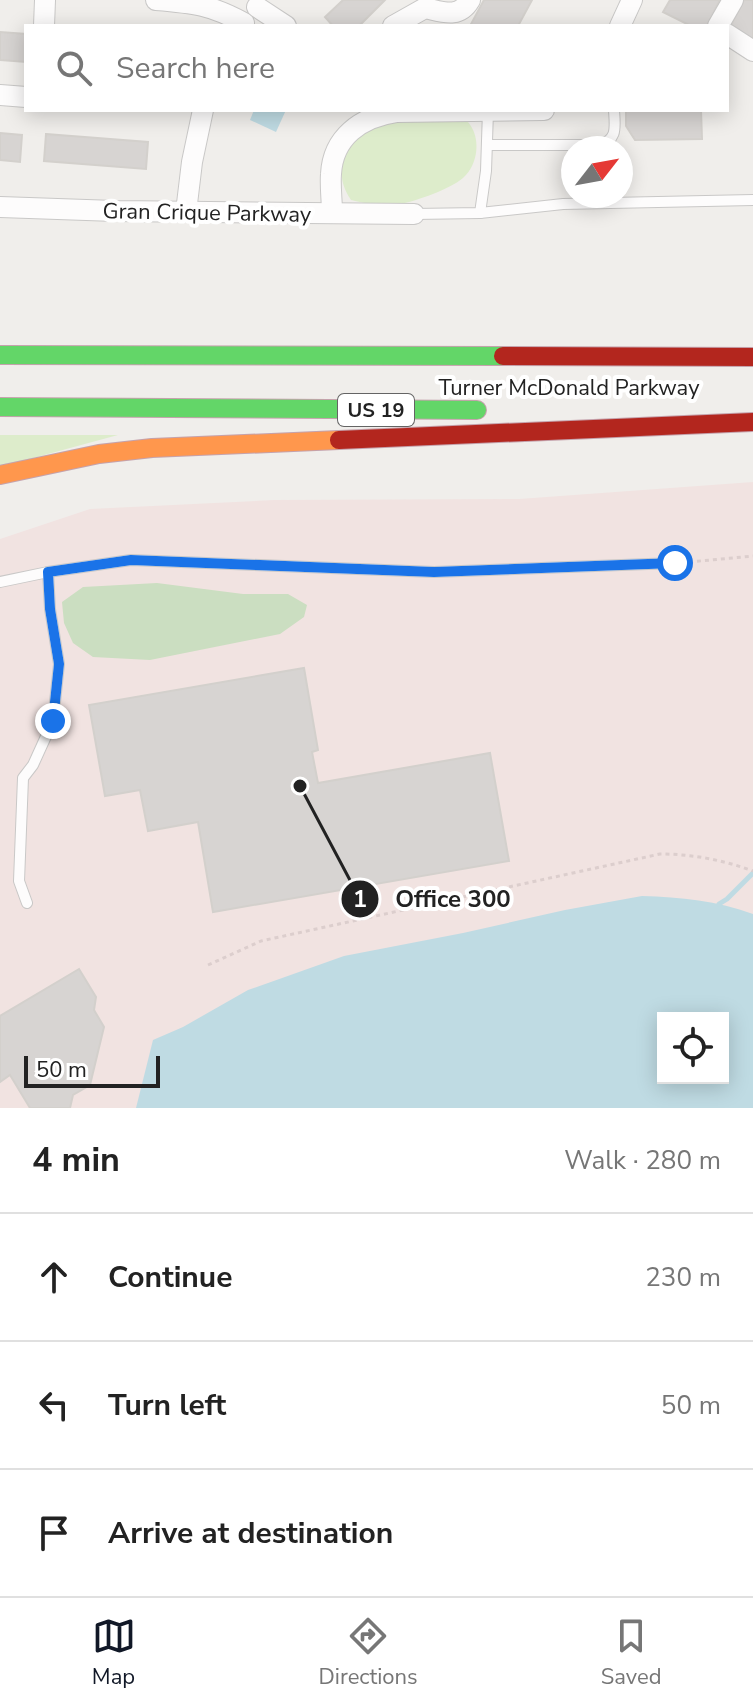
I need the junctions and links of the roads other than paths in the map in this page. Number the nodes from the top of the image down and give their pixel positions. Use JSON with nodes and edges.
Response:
{"nodes":[{"id":1,"x":45,"y":0,"type":"edge"},
{"id":2,"x":156,"y":0,"type":"edge"},
{"id":3,"x":470,"y":0,"type":"edge"},
{"id":4,"x":632,"y":0,"type":"edge"},
{"id":5,"x":733,"y":0,"type":"edge"},
{"id":6,"x":424,"y":4,"type":"edge"},
{"id":7,"x":252,"y":14,"type":"edge"},
{"id":8,"x":44,"y":24,"type":"edge"},
{"id":9,"x":280,"y":24,"type":"edge"},
{"id":10,"x":396,"y":24,"type":"edge"},
{"id":11,"x":621,"y":24,"type":"edge"},
{"id":12,"x":719,"y":24,"type":"edge"},
{"id":13,"x":729,"y":35,"type":"edge"},
{"id":14,"x":753,"y":51,"type":"edge"},
{"id":15,"x":0,"y":95,"type":"edge"},
{"id":16,"x":24,"y":97,"type":"edge"},
{"id":17,"x":203,"y":112,"type":"edge"},
{"id":18,"x":396,"y":112,"type":"edge"},
{"id":19,"x":488,"y":112,"type":"edge"},
{"id":20,"x":614,"y":112,"type":"edge"},
{"id":21,"x":487,"y":145,"type":"junction"},
{"id":22,"x":753,"y":200,"type":"edge"},
{"id":23,"x":0,"y":207,"type":"edge"},
{"id":24,"x":186,"y":212,"type":"junction"},
{"id":25,"x":332,"y":213,"type":"junction"},
{"id":26,"x":480,"y":213,"type":"junction"},
{"id":27,"x":414,"y":214,"type":"joint"},
{"id":28,"x":0,"y":355,"type":"edge"},
{"id":29,"x":753,"y":357,"type":"edge"},
{"id":30,"x":0,"y":407,"type":"edge"},
{"id":31,"x":502,"y":410,"type":"dead end"},
{"id":32,"x":596,"y":411,"type":"dead end"},
{"id":33,"x":753,"y":412,"type":"edge"},
{"id":34,"x":753,"y":422,"type":"edge"},
{"id":35,"x":0,"y":475,"type":"edge"},
{"id":36,"x":675,"y":563,"type":"road end"},
{"id":37,"x":48,"y":572,"type":"junction"},
{"id":38,"x":0,"y":582,"type":"edge"},
{"id":39,"x":27,"y":903,"type":"dead end"}],
"edges":[{"from":1,"to":8,"type":"street"},
{"from":2,"to":7,"type":"street"},
{"from":3,"to":6,"type":"street"},
{"from":4,"to":11,"type":"street"},
{"from":5,"to":12,"type":"street"},
{"from":6,"to":10,"type":"street"},
{"from":7,"to":9,"type":"street"},
{"from":13,"to":14,"type":"street"},
{"from":15,"to":16,"type":"street"},
{"from":17,"to":24,"type":"street"},
{"from":18,"to":25,"type":"street"},
{"from":19,"to":21,"type":"lane"},
{"from":20,"to":21,"type":"lane"},
{"from":21,"to":26,"type":"lane"},
{"from":22,"to":26,"type":"lane"},
{"from":23,"to":24,"type":"street","name":"Gran Crique Parkway"},
{"from":24,"to":25,"type":"street","name":"Gran Crique Parkway"},
{"from":25,"to":27,"type":"street","name":"Gran Crique Parkway"},
{"from":26,"to":27,"type":"lane"},
{"from":28,"to":29,"type":"highway","name":"Turner McDonald Parkway"},
{"from":30,"to":31,"type":"highway","name":"Turner McDonald Parkway","number":"US 19"},
{"from":32,"to":33,"type":"highway","name":"Turner McDonald Parkway"},
{"from":34,"to":35,"type":"highway"},
{"from":36,"to":37,"type":"lane"},
{"from":37,"to":38,"type":"lane"},
{"from":37,"to":39,"type":"lane"}]}
